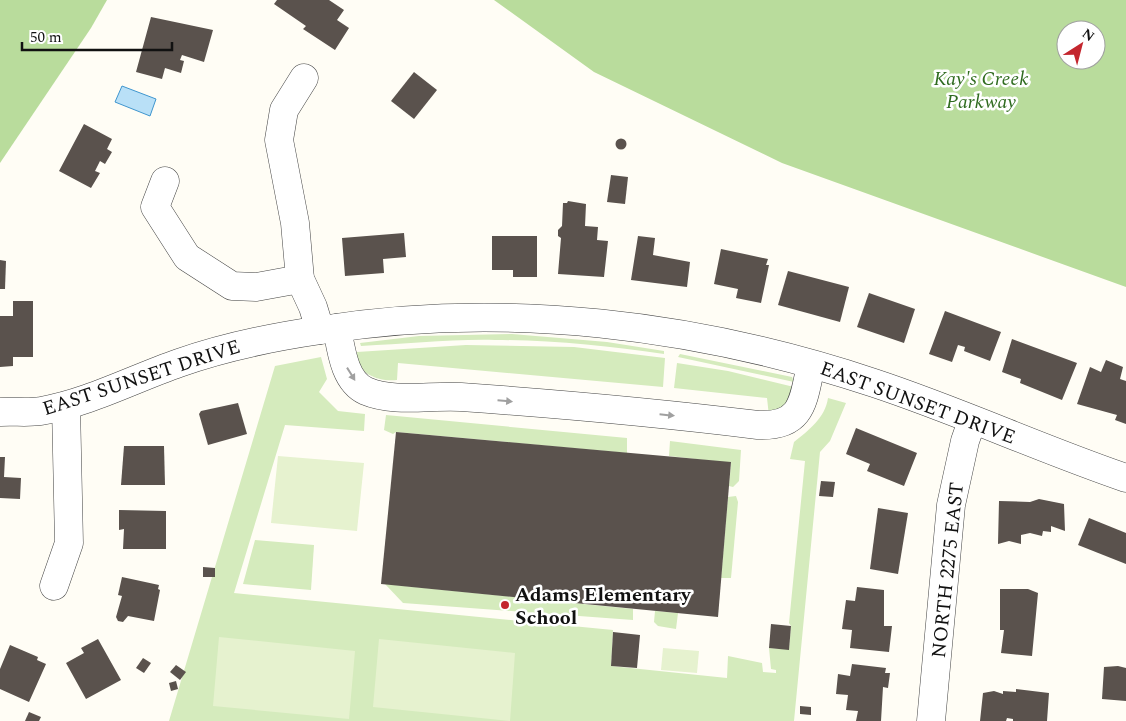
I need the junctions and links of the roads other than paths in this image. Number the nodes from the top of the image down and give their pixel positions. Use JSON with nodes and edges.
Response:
{"nodes":[{"id":1,"x":304,"y":78,"type":"dead end"},
{"id":2,"x":165,"y":181,"type":"dead end"},
{"id":3,"x":300,"y":279,"type":"junction"},
{"id":4,"x":329,"y":329,"type":"junction"},
{"id":5,"x":811,"y":365,"type":"junction"},
{"id":6,"x":66,"y":406,"type":"junction"},
{"id":7,"x":0,"y":412,"type":"edge"},
{"id":8,"x":972,"y":421,"type":"junction"},
{"id":9,"x":1126,"y":478,"type":"edge"},
{"id":10,"x":54,"y":586,"type":"dead end"},
{"id":11,"x":931,"y":721,"type":"edge"}],
"edges":[{"from":1,"to":3,"type":"street"},
{"from":2,"to":3,"type":"street"},
{"from":3,"to":4,"type":"street"},
{"from":4,"to":5,"type":"street","name":"EAST SUNSET DRIVE"},
{"from":4,"to":5,"type":"street","one_way":true},
{"from":4,"to":6,"type":"street","name":"EAST SUNSET DRIVE"},
{"from":5,"to":8,"type":"street","name":"EAST SUNSET DRIVE"},
{"from":6,"to":7,"type":"street","name":"EAST SUNSET DRIVE"},
{"from":6,"to":10,"type":"street"},
{"from":8,"to":9,"type":"street","name":"EAST SUNSET DRIVE"},
{"from":8,"to":11,"type":"street","name":"NORTH 2275 EAST"}]}
